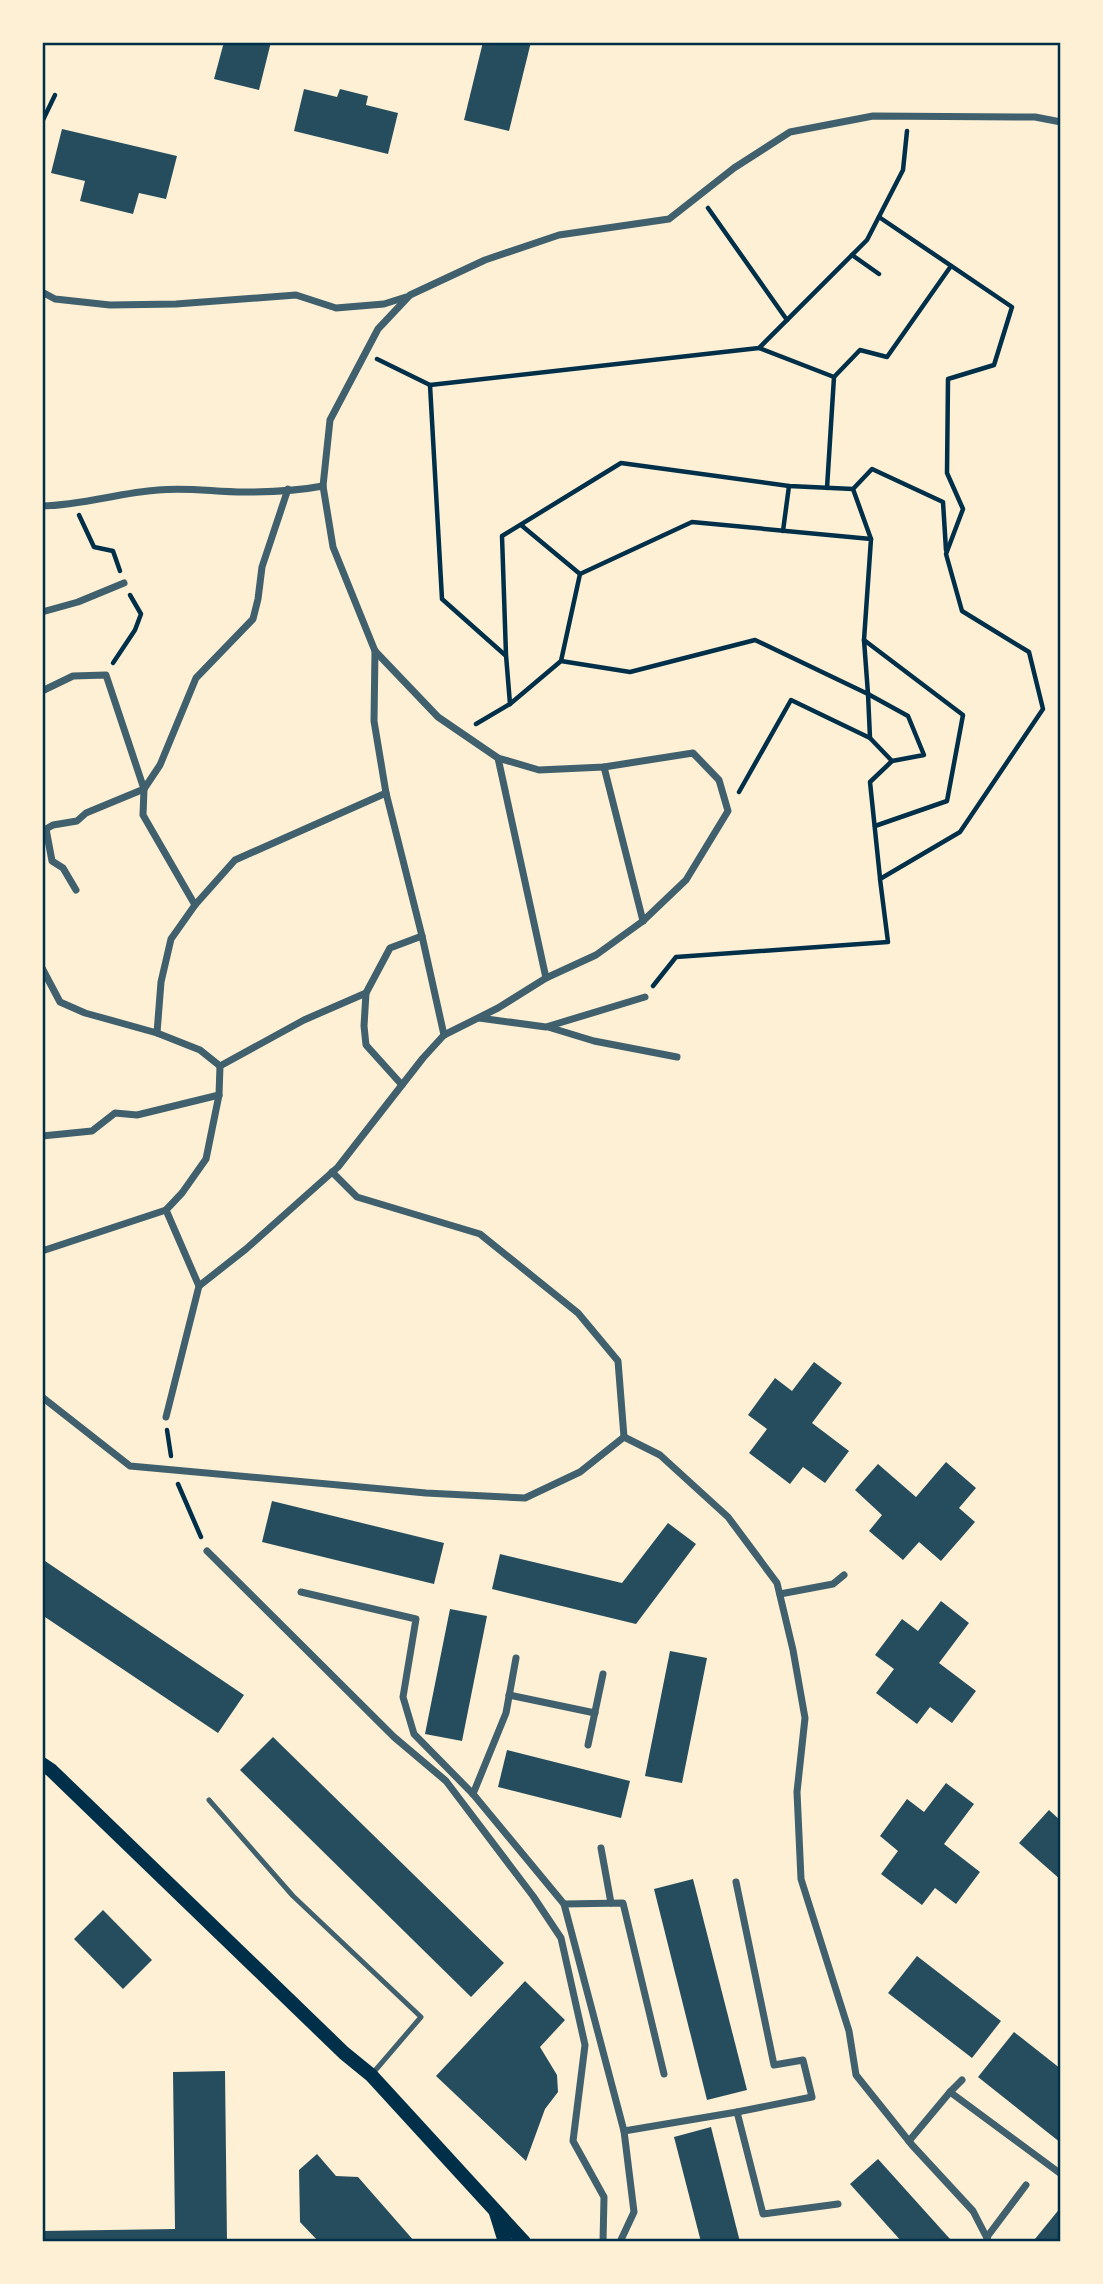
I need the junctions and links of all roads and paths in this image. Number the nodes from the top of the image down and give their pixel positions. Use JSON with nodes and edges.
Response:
{"nodes":[{"id":1,"x":55,"y":95,"type":"dead end"},
{"id":2,"x":909,"y":117,"type":"junction"},
{"id":3,"x":42,"y":122,"type":"edge"},
{"id":4,"x":1061,"y":122,"type":"edge"},
{"id":5,"x":699,"y":195,"type":"junction"},
{"id":6,"x":879,"y":217,"type":"junction"},
{"id":7,"x":852,"y":255,"type":"junction"},
{"id":8,"x":951,"y":266,"type":"junction"},
{"id":9,"x":879,"y":274,"type":"dead end"},
{"id":10,"x":42,"y":292,"type":"edge"},
{"id":11,"x":410,"y":295,"type":"junction"},
{"id":12,"x":787,"y":320,"type":"junction"},
{"id":13,"x":759,"y":348,"type":"junction"},
{"id":14,"x":365,"y":353,"type":"junction"},
{"id":15,"x":834,"y":377,"type":"junction"},
{"id":16,"x":430,"y":385,"type":"junction"},
{"id":17,"x":323,"y":486,"type":"junction"},
{"id":18,"x":789,"y":486,"type":"junction"},
{"id":19,"x":827,"y":488,"type":"junction"},
{"id":20,"x":288,"y":489,"type":"junction"},
{"id":21,"x":853,"y":489,"type":"junction"},
{"id":22,"x":74,"y":505,"type":"junction"},
{"id":23,"x":42,"y":506,"type":"edge"},
{"id":24,"x":521,"y":525,"type":"junction"},
{"id":25,"x":783,"y":531,"type":"junction"},
{"id":26,"x":871,"y":539,"type":"junction"},
{"id":27,"x":946,"y":554,"type":"junction"},
{"id":28,"x":580,"y":574,"type":"junction"},
{"id":29,"x":124,"y":583,"type":"junction"},
{"id":30,"x":42,"y":612,"type":"edge"},
{"id":31,"x":864,"y":640,"type":"junction"},
{"id":32,"x":375,"y":651,"type":"junction"},
{"id":33,"x":506,"y":655,"type":"junction"},
{"id":34,"x":561,"y":661,"type":"junction"},
{"id":35,"x":106,"y":675,"type":"junction"},
{"id":36,"x":42,"y":691,"type":"edge"},
{"id":37,"x":868,"y":694,"type":"junction"},
{"id":38,"x":510,"y":704,"type":"junction"},
{"id":39,"x":461,"y":733,"type":"junction"},
{"id":40,"x":870,"y":738,"type":"junction"},
{"id":41,"x":498,"y":758,"type":"junction"},
{"id":42,"x":892,"y":761,"type":"junction"},
{"id":43,"x":604,"y":767,"type":"junction"},
{"id":44,"x":144,"y":789,"type":"junction"},
{"id":45,"x":386,"y":793,"type":"junction"},
{"id":46,"x":728,"y":811,"type":"junction"},
{"id":47,"x":875,"y":826,"type":"junction"},
{"id":48,"x":880,"y":879,"type":"junction"},
{"id":49,"x":76,"y":890,"type":"dead end"},
{"id":50,"x":195,"y":905,"type":"junction"},
{"id":51,"x":643,"y":921,"type":"junction"},
{"id":52,"x":422,"y":936,"type":"junction"},
{"id":53,"x":42,"y":968,"type":"edge"},
{"id":54,"x":546,"y":978,"type":"junction"},
{"id":55,"x":366,"y":993,"type":"junction"},
{"id":56,"x":645,"y":997,"type":"joint"},
{"id":57,"x":478,"y":1018,"type":"junction"},
{"id":58,"x":546,"y":1027,"type":"junction"},
{"id":59,"x":157,"y":1033,"type":"junction"},
{"id":60,"x":444,"y":1035,"type":"junction"},
{"id":61,"x":677,"y":1057,"type":"dead end"},
{"id":62,"x":220,"y":1066,"type":"junction"},
{"id":63,"x":402,"y":1085,"type":"junction"},
{"id":64,"x":219,"y":1095,"type":"junction"},
{"id":65,"x":42,"y":1136,"type":"edge"},
{"id":66,"x":332,"y":1172,"type":"junction"},
{"id":67,"x":166,"y":1210,"type":"junction"},
{"id":68,"x":42,"y":1251,"type":"edge"},
{"id":69,"x":199,"y":1286,"type":"junction"},
{"id":70,"x":42,"y":1396,"type":"edge"},
{"id":71,"x":166,"y":1417,"type":"joint"},
{"id":72,"x":624,"y":1437,"type":"junction"},
{"id":73,"x":172,"y":1470,"type":"junction"},
{"id":74,"x":207,"y":1551,"type":"joint"},
{"id":75,"x":844,"y":1576,"type":"dead end"},
{"id":76,"x":301,"y":1592,"type":"dead end"},
{"id":77,"x":780,"y":1594,"type":"junction"},
{"id":78,"x":516,"y":1658,"type":"dead end"},
{"id":79,"x":603,"y":1674,"type":"dead end"},
{"id":80,"x":509,"y":1695,"type":"junction"},
{"id":81,"x":595,"y":1713,"type":"junction"},
{"id":82,"x":588,"y":1745,"type":"dead end"},
{"id":83,"x":42,"y":1764,"type":"edge"},
{"id":84,"x":474,"y":1794,"type":"junction"},
{"id":85,"x":209,"y":1800,"type":"dead end"},
{"id":86,"x":601,"y":1848,"type":"dead end"},
{"id":87,"x":736,"y":1882,"type":"dead end"},
{"id":88,"x":611,"y":1903,"type":"junction"},
{"id":89,"x":564,"y":1904,"type":"junction"},
{"id":90,"x":664,"y":2074,"type":"dead end"},
{"id":91,"x":371,"y":2075,"type":"junction"},
{"id":92,"x":962,"y":2080,"type":"dead end"},
{"id":93,"x":950,"y":2092,"type":"junction"},
{"id":94,"x":737,"y":2112,"type":"junction"},
{"id":95,"x":624,"y":2131,"type":"junction"},
{"id":96,"x":909,"y":2141,"type":"junction"},
{"id":97,"x":1061,"y":2174,"type":"edge"},
{"id":98,"x":1026,"y":2185,"type":"dead end"},
{"id":99,"x":838,"y":2204,"type":"dead end"},
{"id":100,"x":495,"y":2208,"type":"junction"},
{"id":101,"x":988,"y":2239,"type":"edge"},
{"id":102,"x":505,"y":2242,"type":"edge"},
{"id":103,"x":524,"y":2242,"type":"edge"},
{"id":104,"x":603,"y":2242,"type":"edge"},
{"id":105,"x":620,"y":2242,"type":"edge"}],
"edges":[{"from":1,"to":3,"type":"path"},
{"from":2,"to":4,"type":"street"},
{"from":2,"to":5,"type":"street"},
{"from":2,"to":6,"type":"path"},
{"from":5,"to":11,"type":"street"},
{"from":5,"to":12,"type":"path"},
{"from":6,"to":7,"type":"path"},
{"from":6,"to":8,"type":"path"},
{"from":7,"to":9,"type":"path"},
{"from":7,"to":12,"type":"path"},
{"from":8,"to":15,"type":"path"},
{"from":8,"to":27,"type":"path"},
{"from":10,"to":11,"type":"street"},
{"from":11,"to":14,"type":"street"},
{"from":12,"to":13,"type":"path"},
{"from":13,"to":15,"type":"path"},
{"from":13,"to":16,"type":"path"},
{"from":14,"to":16,"type":"path"},
{"from":14,"to":17,"type":"street"},
{"from":15,"to":19,"type":"path"},
{"from":16,"to":33,"type":"path"},
{"from":17,"to":20,"type":"street"},
{"from":17,"to":32,"type":"street"},
{"from":18,"to":19,"type":"path"},
{"from":18,"to":24,"type":"path"},
{"from":18,"to":25,"type":"path"},
{"from":19,"to":21,"type":"path"},
{"from":20,"to":22,"type":"street"},
{"from":20,"to":44,"type":"street"},
{"from":21,"to":26,"type":"path"},
{"from":21,"to":27,"type":"path"},
{"from":22,"to":23,"type":"street"},
{"from":22,"to":29,"type":"path"},
{"from":24,"to":28,"type":"path"},
{"from":24,"to":33,"type":"path"},
{"from":25,"to":26,"type":"path"},
{"from":25,"to":28,"type":"path"},
{"from":26,"to":31,"type":"path"},
{"from":27,"to":48,"type":"path"},
{"from":28,"to":34,"type":"path"},
{"from":29,"to":30,"type":"street"},
{"from":29,"to":35,"type":"path"},
{"from":31,"to":37,"type":"path"},
{"from":31,"to":47,"type":"path"},
{"from":32,"to":39,"type":"street"},
{"from":32,"to":45,"type":"street"},
{"from":33,"to":38,"type":"path"},
{"from":34,"to":37,"type":"path"},
{"from":34,"to":38,"type":"path"},
{"from":35,"to":36,"type":"street"},
{"from":35,"to":44,"type":"street"},
{"from":37,"to":40,"type":"path"},
{"from":37,"to":42,"type":"path"},
{"from":38,"to":39,"type":"path"},
{"from":39,"to":41,"type":"street"},
{"from":40,"to":42,"type":"path"},
{"from":40,"to":46,"type":"path"},
{"from":41,"to":43,"type":"street"},
{"from":41,"to":54,"type":"street"},
{"from":42,"to":47,"type":"path"},
{"from":43,"to":46,"type":"street"},
{"from":43,"to":51,"type":"street"},
{"from":44,"to":49,"type":"street"},
{"from":44,"to":50,"type":"street"},
{"from":45,"to":50,"type":"street"},
{"from":45,"to":52,"type":"street"},
{"from":46,"to":51,"type":"street"},
{"from":47,"to":48,"type":"path"},
{"from":48,"to":56,"type":"path"},
{"from":50,"to":59,"type":"street"},
{"from":51,"to":54,"type":"street"},
{"from":52,"to":55,"type":"street"},
{"from":52,"to":60,"type":"street"},
{"from":53,"to":59,"type":"street"},
{"from":54,"to":57,"type":"street"},
{"from":55,"to":62,"type":"street"},
{"from":55,"to":63,"type":"street"},
{"from":56,"to":58,"type":"street"},
{"from":57,"to":58,"type":"street"},
{"from":57,"to":60,"type":"street"},
{"from":58,"to":61,"type":"street"},
{"from":59,"to":62,"type":"street"},
{"from":60,"to":63,"type":"street"},
{"from":62,"to":64,"type":"street"},
{"from":63,"to":66,"type":"street"},
{"from":64,"to":65,"type":"street"},
{"from":64,"to":67,"type":"street"},
{"from":66,"to":69,"type":"street"},
{"from":66,"to":72,"type":"street"},
{"from":67,"to":68,"type":"street"},
{"from":67,"to":69,"type":"street"},
{"from":69,"to":71,"type":"street"},
{"from":70,"to":73,"type":"street"},
{"from":71,"to":73,"type":"path"},
{"from":72,"to":73,"type":"street"},
{"from":72,"to":77,"type":"street"},
{"from":73,"to":74,"type":"path"},
{"from":74,"to":104,"type":"street"},
{"from":75,"to":77,"type":"street"},
{"from":76,"to":84,"type":"street"},
{"from":77,"to":96,"type":"street"},
{"from":78,"to":80,"type":"street"},
{"from":79,"to":81,"type":"street"},
{"from":80,"to":81,"type":"street"},
{"from":80,"to":84,"type":"street"},
{"from":81,"to":82,"type":"street"},
{"from":83,"to":91,"type":"main road"},
{"from":84,"to":89,"type":"street"},
{"from":85,"to":91,"type":"lane"},
{"from":86,"to":88,"type":"street"},
{"from":87,"to":94,"type":"street"},
{"from":88,"to":89,"type":"street"},
{"from":88,"to":90,"type":"street"},
{"from":89,"to":95,"type":"street"},
{"from":91,"to":100,"type":"main road"},
{"from":92,"to":93,"type":"street"},
{"from":93,"to":96,"type":"street"},
{"from":93,"to":97,"type":"street"},
{"from":94,"to":95,"type":"street"},
{"from":94,"to":99,"type":"street"},
{"from":95,"to":105,"type":"street"},
{"from":96,"to":101,"type":"street"},
{"from":98,"to":101,"type":"street"},
{"from":100,"to":102,"type":"main road"},
{"from":100,"to":103,"type":"main road"}]}
